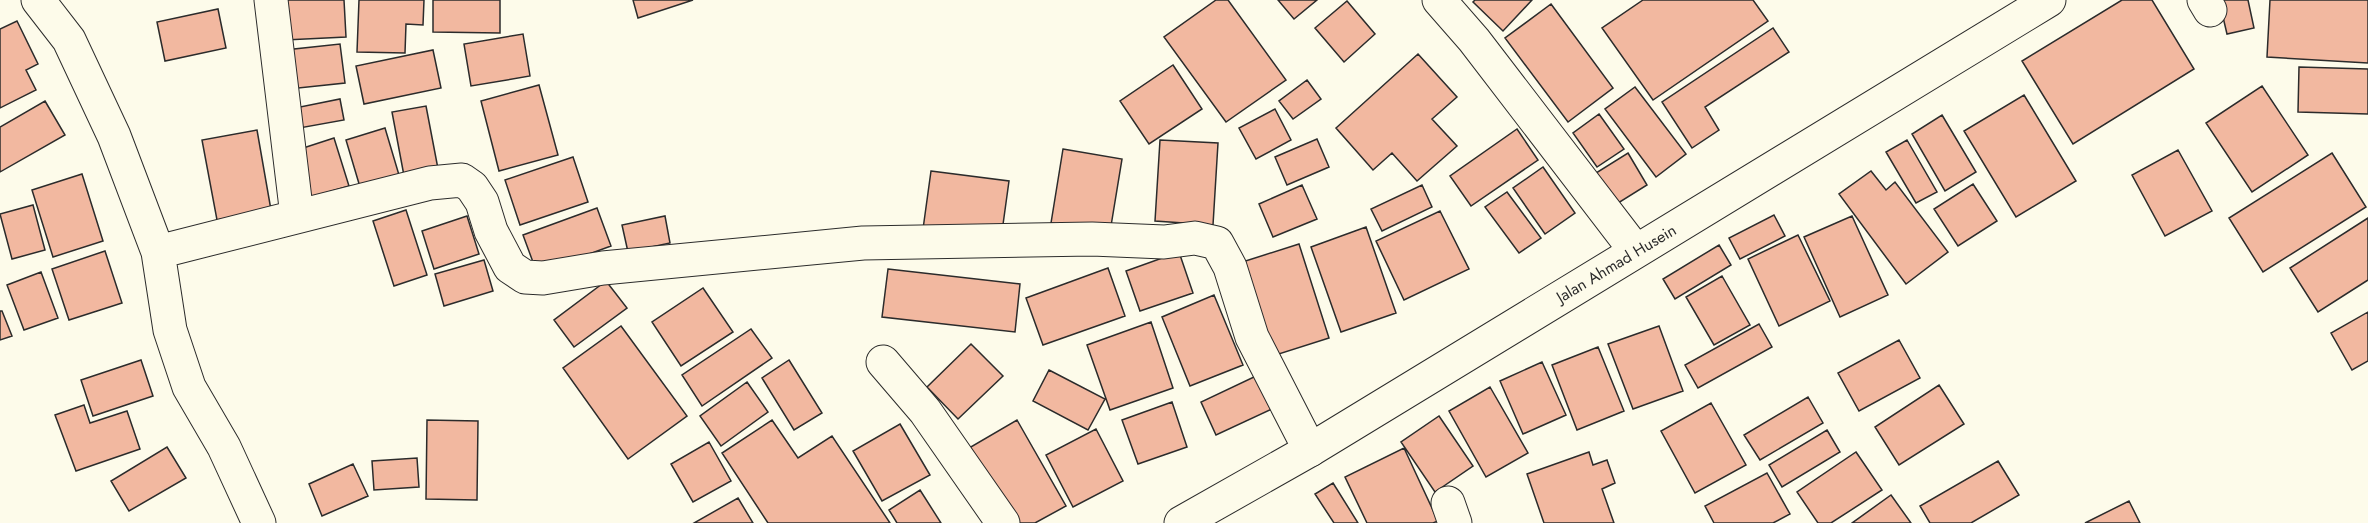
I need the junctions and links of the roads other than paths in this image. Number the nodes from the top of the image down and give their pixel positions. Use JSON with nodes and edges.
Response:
{"nodes":[{"id":1,"x":38,"y":0,"type":"edge"},
{"id":2,"x":271,"y":0,"type":"edge"},
{"id":3,"x":1439,"y":0,"type":"edge"},
{"id":4,"x":2049,"y":0,"type":"edge"},
{"id":5,"x":297,"y":216,"type":"junction"},
{"id":6,"x":1635,"y":250,"type":"junction"},
{"id":7,"x":158,"y":252,"type":"junction"},
{"id":8,"x":883,"y":362,"type":"dead end"},
{"id":9,"x":1310,"y":450,"type":"junction"},
{"id":10,"x":246,"y":517,"type":"edge"},
{"id":11,"x":1198,"y":519,"type":"edge"},
{"id":12,"x":1003,"y":523,"type":"edge"}],
"edges":[{"from":1,"to":7,"type":"street"},
{"from":2,"to":5,"type":"street"},
{"from":3,"to":6,"type":"street"},
{"from":4,"to":6,"type":"street","name":"Jalan Ahmad Husein"},
{"from":5,"to":7,"type":"street"},
{"from":5,"to":9,"type":"street"},
{"from":6,"to":9,"type":"street","name":"Jalan Ahmad Husein"},
{"from":7,"to":10,"type":"street"},
{"from":8,"to":12,"type":"street"},
{"from":9,"to":11,"type":"street","name":"Jalan Ahmad Husein"}]}
